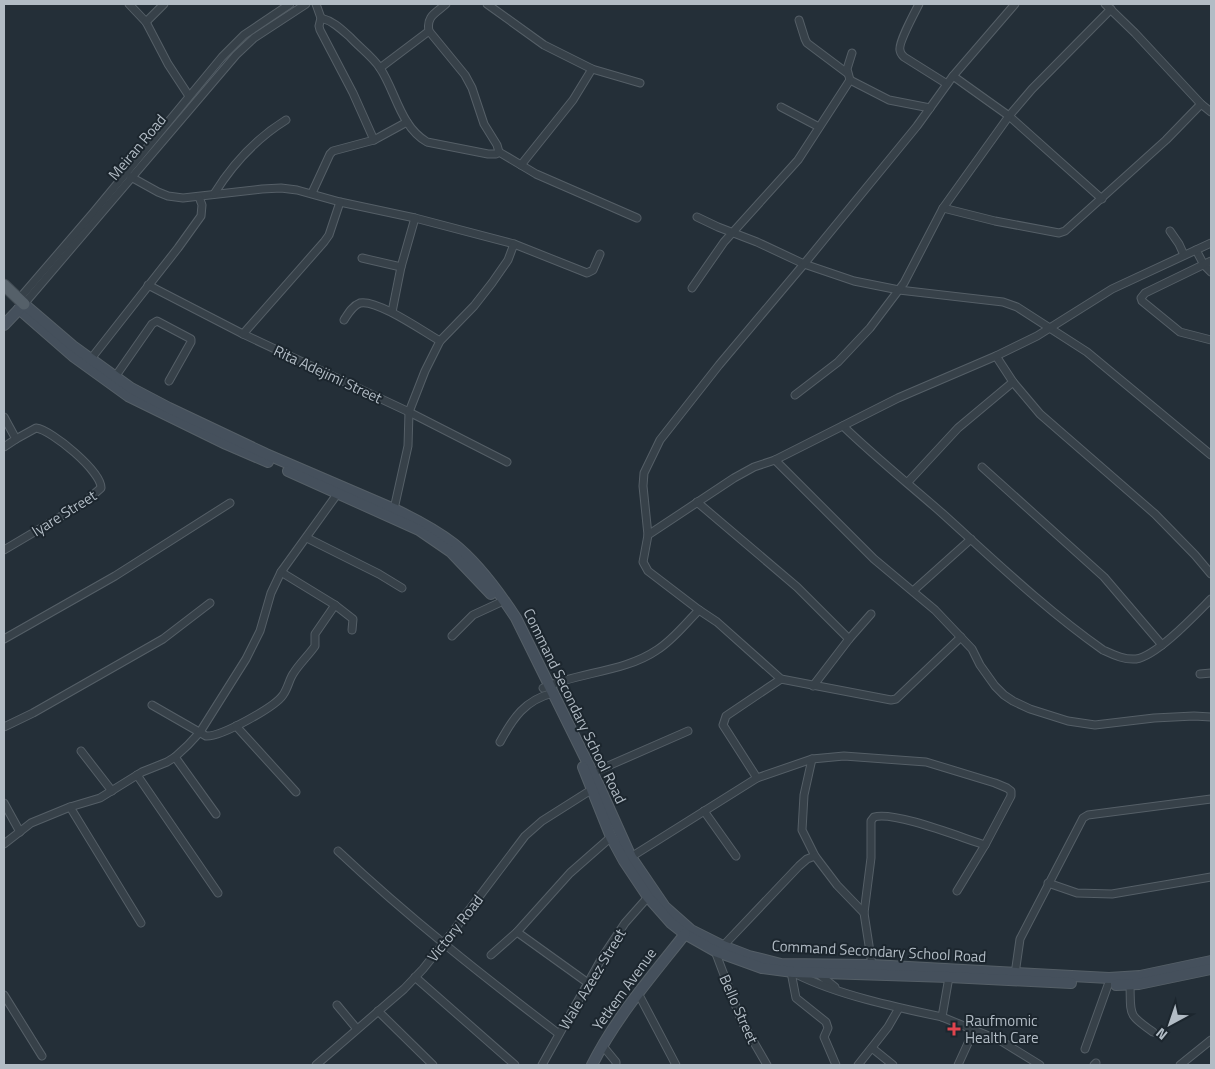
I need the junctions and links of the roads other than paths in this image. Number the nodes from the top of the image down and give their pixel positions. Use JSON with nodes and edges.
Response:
{"nodes":[{"id":1,"x":129,"y":4,"type":"edge"},
{"id":2,"x":164,"y":4,"type":"edge"},
{"id":3,"x":290,"y":4,"type":"edge"},
{"id":4,"x":306,"y":4,"type":"edge"},
{"id":5,"x":316,"y":4,"type":"edge"},
{"id":6,"x":446,"y":4,"type":"edge"},
{"id":7,"x":487,"y":4,"type":"edge"},
{"id":8,"x":919,"y":4,"type":"edge"},
{"id":9,"x":1015,"y":4,"type":"edge"},
{"id":10,"x":1108,"y":6,"type":"edge"},
{"id":11,"x":321,"y":18,"type":"junction"},
{"id":12,"x":799,"y":20,"type":"dead end"},
{"id":13,"x":146,"y":22,"type":"junction"},
{"id":14,"x":430,"y":31,"type":"junction"},
{"id":15,"x":852,"y":53,"type":"dead end"},
{"id":16,"x":380,"y":68,"type":"junction"},
{"id":17,"x":592,"y":69,"type":"junction"},
{"id":18,"x":952,"y":76,"type":"junction"},
{"id":19,"x":848,"y":77,"type":"junction"},
{"id":20,"x":640,"y":83,"type":"dead end"},
{"id":21,"x":947,"y":84,"type":"junction"},
{"id":22,"x":189,"y":96,"type":"junction"},
{"id":23,"x":1201,"y":104,"type":"junction"},
{"id":24,"x":781,"y":107,"type":"dead end"},
{"id":25,"x":930,"y":108,"type":"junction"},
{"id":26,"x":1211,"y":112,"type":"edge"},
{"id":27,"x":1009,"y":116,"type":"junction"},
{"id":28,"x":286,"y":120,"type":"dead end"},
{"id":29,"x":407,"y":122,"type":"junction"},
{"id":30,"x":819,"y":127,"type":"junction"},
{"id":31,"x":374,"y":140,"type":"junction"},
{"id":32,"x":499,"y":152,"type":"junction"},
{"id":33,"x":521,"y":165,"type":"junction"},
{"id":34,"x":131,"y":177,"type":"junction"},
{"id":35,"x":312,"y":193,"type":"junction"},
{"id":36,"x":214,"y":194,"type":"junction"},
{"id":37,"x":199,"y":197,"type":"junction"},
{"id":38,"x":1102,"y":199,"type":"junction"},
{"id":39,"x":340,"y":202,"type":"junction"},
{"id":40,"x":943,"y":208,"type":"junction"},
{"id":41,"x":697,"y":217,"type":"dead end"},
{"id":42,"x":415,"y":218,"type":"junction"},
{"id":43,"x":637,"y":218,"type":"dead end"},
{"id":44,"x":1170,"y":231,"type":"dead end"},
{"id":45,"x":732,"y":233,"type":"junction"},
{"id":46,"x":1211,"y":242,"type":"edge"},
{"id":47,"x":514,"y":244,"type":"junction"},
{"id":48,"x":1196,"y":250,"type":"junction"},
{"id":49,"x":600,"y":254,"type":"dead end"},
{"id":50,"x":1184,"y":255,"type":"junction"},
{"id":51,"x":362,"y":258,"type":"dead end"},
{"id":52,"x":1211,"y":261,"type":"edge"},
{"id":53,"x":804,"y":264,"type":"junction"},
{"id":54,"x":1204,"y":265,"type":"junction"},
{"id":55,"x":401,"y":267,"type":"junction"},
{"id":56,"x":50,"y":268,"type":"junction"},
{"id":57,"x":1211,"y":272,"type":"edge"},
{"id":58,"x":4,"y":285,"type":"edge"},
{"id":59,"x":148,"y":285,"type":"junction"},
{"id":60,"x":692,"y":288,"type":"dead end"},
{"id":61,"x":899,"y":290,"type":"junction"},
{"id":62,"x":4,"y":294,"type":"edge"},
{"id":63,"x":19,"y":304,"type":"junction"},
{"id":64,"x":392,"y":312,"type":"junction"},
{"id":65,"x":4,"y":315,"type":"edge"},
{"id":66,"x":344,"y":320,"type":"dead end"},
{"id":67,"x":4,"y":324,"type":"edge"},
{"id":68,"x":1051,"y":328,"type":"junction"},
{"id":69,"x":243,"y":334,"type":"junction"},
{"id":70,"x":1211,"y":340,"type":"edge"},
{"id":71,"x":440,"y":341,"type":"junction"},
{"id":72,"x":996,"y":356,"type":"junction"},
{"id":73,"x":90,"y":360,"type":"junction"},
{"id":74,"x":115,"y":377,"type":"junction"},
{"id":75,"x":169,"y":381,"type":"dead end"},
{"id":76,"x":1013,"y":382,"type":"junction"},
{"id":77,"x":795,"y":394,"type":"dead end"},
{"id":78,"x":409,"y":412,"type":"junction"},
{"id":79,"x":4,"y":417,"type":"edge"},
{"id":80,"x":843,"y":426,"type":"junction"},
{"id":81,"x":16,"y":439,"type":"junction"},
{"id":82,"x":4,"y":447,"type":"edge"},
{"id":83,"x":1211,"y":455,"type":"edge"},
{"id":84,"x":775,"y":460,"type":"junction"},
{"id":85,"x":507,"y":462,"type":"dead end"},
{"id":86,"x":982,"y":467,"type":"dead end"},
{"id":87,"x":908,"y":482,"type":"junction"},
{"id":88,"x":338,"y":493,"type":"junction"},
{"id":89,"x":351,"y":494,"type":"junction"},
{"id":90,"x":697,"y":502,"type":"junction"},
{"id":91,"x":230,"y":503,"type":"dead end"},
{"id":92,"x":394,"y":509,"type":"junction"},
{"id":93,"x":648,"y":535,"type":"junction"},
{"id":94,"x":307,"y":538,"type":"junction"},
{"id":95,"x":971,"y":539,"type":"junction"},
{"id":96,"x":4,"y":550,"type":"edge"},
{"id":97,"x":281,"y":572,"type":"junction"},
{"id":98,"x":1211,"y":574,"type":"edge"},
{"id":99,"x":402,"y":588,"type":"dead end"},
{"id":100,"x":913,"y":592,"type":"junction"},
{"id":101,"x":1211,"y":599,"type":"edge"},
{"id":102,"x":210,"y":603,"type":"dead end"},
{"id":103,"x":335,"y":605,"type":"junction"},
{"id":104,"x":503,"y":605,"type":"junction"},
{"id":105,"x":699,"y":610,"type":"junction"},
{"id":106,"x":871,"y":614,"type":"dead end"},
{"id":107,"x":352,"y":630,"type":"dead end"},
{"id":108,"x":452,"y":636,"type":"dead end"},
{"id":109,"x":961,"y":637,"type":"junction"},
{"id":110,"x":4,"y":639,"type":"edge"},
{"id":111,"x":849,"y":639,"type":"junction"},
{"id":112,"x":1162,"y":645,"type":"junction"},
{"id":113,"x":1211,"y":673,"type":"edge"},
{"id":114,"x":1200,"y":674,"type":"dead end"},
{"id":115,"x":781,"y":679,"type":"junction"},
{"id":116,"x":813,"y":686,"type":"junction"},
{"id":117,"x":548,"y":690,"type":"junction"},
{"id":118,"x":152,"y":705,"type":"dead end"},
{"id":119,"x":1211,"y":717,"type":"edge"},
{"id":120,"x":236,"y":726,"type":"junction"},
{"id":121,"x":4,"y":727,"type":"edge"},
{"id":122,"x":688,"y":731,"type":"dead end"},
{"id":123,"x":200,"y":732,"type":"junction"},
{"id":124,"x":500,"y":742,"type":"dead end"},
{"id":125,"x":81,"y":751,"type":"dead end"},
{"id":126,"x":175,"y":757,"type":"junction"},
{"id":127,"x":812,"y":759,"type":"junction"},
{"id":128,"x":592,"y":773,"type":"junction"},
{"id":129,"x":137,"y":775,"type":"junction"},
{"id":130,"x":757,"y":778,"type":"junction"},
{"id":131,"x":591,"y":790,"type":"junction"},
{"id":132,"x":112,"y":791,"type":"junction"},
{"id":133,"x":296,"y":792,"type":"dead end"},
{"id":134,"x":1211,"y":799,"type":"edge"},
{"id":135,"x":4,"y":803,"type":"edge"},
{"id":136,"x":70,"y":807,"type":"junction"},
{"id":137,"x":704,"y":811,"type":"junction"},
{"id":138,"x":216,"y":814,"type":"dead end"},
{"id":139,"x":20,"y":832,"type":"junction"},
{"id":140,"x":611,"y":837,"type":"junction"},
{"id":141,"x":4,"y":844,"type":"edge"},
{"id":142,"x":985,"y":845,"type":"junction"},
{"id":143,"x":338,"y":851,"type":"dead end"},
{"id":144,"x":736,"y":856,"type":"dead end"},
{"id":145,"x":815,"y":856,"type":"junction"},
{"id":146,"x":631,"y":857,"type":"junction"},
{"id":147,"x":1211,"y":877,"type":"edge"},
{"id":148,"x":1048,"y":883,"type":"junction"},
{"id":149,"x":958,"y":891,"type":"dead end"},
{"id":150,"x":218,"y":893,"type":"dead end"},
{"id":151,"x":648,"y":897,"type":"junction"},
{"id":152,"x":864,"y":913,"type":"junction"},
{"id":153,"x":141,"y":923,"type":"dead end"},
{"id":154,"x":516,"y":932,"type":"junction"},
{"id":155,"x":685,"y":934,"type":"junction"},
{"id":156,"x":444,"y":944,"type":"junction"},
{"id":157,"x":719,"y":949,"type":"junction"},
{"id":158,"x":491,"y":955,"type":"dead end"},
{"id":159,"x":1211,"y":961,"type":"edge"},
{"id":160,"x":872,"y":965,"type":"junction"},
{"id":161,"x":816,"y":969,"type":"junction"},
{"id":162,"x":1211,"y":969,"type":"edge"},
{"id":163,"x":792,"y":972,"type":"junction"},
{"id":164,"x":1016,"y":974,"type":"junction"},
{"id":165,"x":415,"y":977,"type":"junction"},
{"id":166,"x":949,"y":977,"type":"junction"},
{"id":167,"x":588,"y":983,"type":"junction"},
{"id":168,"x":1108,"y":985,"type":"junction"},
{"id":169,"x":1130,"y":985,"type":"junction"},
{"id":170,"x":839,"y":990,"type":"junction"},
{"id":171,"x":638,"y":993,"type":"junction"},
{"id":172,"x":4,"y":995,"type":"edge"},
{"id":173,"x":337,"y":1005,"type":"dead end"},
{"id":174,"x":899,"y":1008,"type":"junction"},
{"id":175,"x":378,"y":1011,"type":"junction"},
{"id":176,"x":942,"y":1018,"type":"junction"},
{"id":177,"x":357,"y":1029,"type":"junction"},
{"id":178,"x":974,"y":1030,"type":"junction"},
{"id":179,"x":1153,"y":1032,"type":"dead end"},
{"id":180,"x":559,"y":1034,"type":"junction"},
{"id":181,"x":1211,"y":1040,"type":"edge"},
{"id":182,"x":602,"y":1045,"type":"junction"},
{"id":183,"x":872,"y":1048,"type":"junction"},
{"id":184,"x":1085,"y":1049,"type":"dead end"},
{"id":185,"x":42,"y":1056,"type":"dead end"},
{"id":186,"x":325,"y":1058,"type":"junction"},
{"id":187,"x":316,"y":1065,"type":"edge"},
{"id":188,"x":331,"y":1065,"type":"edge"},
{"id":189,"x":433,"y":1065,"type":"edge"},
{"id":190,"x":516,"y":1065,"type":"edge"},
{"id":191,"x":542,"y":1065,"type":"edge"},
{"id":192,"x":592,"y":1065,"type":"edge"},
{"id":193,"x":616,"y":1065,"type":"edge"},
{"id":194,"x":676,"y":1065,"type":"edge"},
{"id":195,"x":767,"y":1065,"type":"edge"},
{"id":196,"x":836,"y":1065,"type":"edge"},
{"id":197,"x":858,"y":1065,"type":"edge"},
{"id":198,"x":893,"y":1065,"type":"edge"},
{"id":199,"x":958,"y":1065,"type":"edge"},
{"id":200,"x":1040,"y":1065,"type":"edge"},
{"id":201,"x":1180,"y":1065,"type":"edge"}],
"edges":[{"from":1,"to":13,"type":"street"},
{"from":2,"to":13,"type":"street"},
{"from":3,"to":22,"type":"street","name":"Meiran Road"},
{"from":4,"to":34,"type":"street","name":"Meiran Road"},
{"from":5,"to":11,"type":"street"},
{"from":6,"to":14,"type":"street"},
{"from":7,"to":17,"type":"street"},
{"from":8,"to":21,"type":"street"},
{"from":9,"to":18,"type":"street"},
{"from":10,"to":23,"type":"street"},
{"from":10,"to":27,"type":"street"},
{"from":11,"to":16,"type":"street"},
{"from":11,"to":31,"type":"street"},
{"from":12,"to":19,"type":"street"},
{"from":13,"to":22,"type":"street"},
{"from":14,"to":16,"type":"street"},
{"from":14,"to":32,"type":"street"},
{"from":15,"to":19,"type":"street"},
{"from":16,"to":29,"type":"street"},
{"from":17,"to":20,"type":"street"},
{"from":17,"to":33,"type":"street"},
{"from":18,"to":21,"type":"street"},
{"from":18,"to":27,"type":"street"},
{"from":19,"to":25,"type":"street"},
{"from":19,"to":30,"type":"street"},
{"from":21,"to":25,"type":"street"},
{"from":22,"to":56,"type":"street","name":"Meiran Road"},
{"from":23,"to":26,"type":"street"},
{"from":23,"to":38,"type":"street"},
{"from":24,"to":30,"type":"street"},
{"from":25,"to":53,"type":"street"},
{"from":27,"to":38,"type":"street"},
{"from":27,"to":40,"type":"street"},
{"from":28,"to":36,"type":"street"},
{"from":29,"to":31,"type":"street"},
{"from":29,"to":32,"type":"street"},
{"from":30,"to":45,"type":"street"},
{"from":31,"to":35,"type":"street"},
{"from":32,"to":33,"type":"street"},
{"from":33,"to":43,"type":"street"},
{"from":34,"to":37,"type":"street"},
{"from":34,"to":56,"type":"street","name":"Meiran Road"},
{"from":35,"to":36,"type":"street"},
{"from":35,"to":39,"type":"street"},
{"from":36,"to":37,"type":"street"},
{"from":37,"to":59,"type":"street"},
{"from":38,"to":40,"type":"street"},
{"from":39,"to":42,"type":"street"},
{"from":39,"to":69,"type":"street"},
{"from":40,"to":61,"type":"street"},
{"from":41,"to":45,"type":"street"},
{"from":42,"to":47,"type":"street"},
{"from":42,"to":55,"type":"street"},
{"from":44,"to":50,"type":"street"},
{"from":45,"to":53,"type":"street"},
{"from":45,"to":60,"type":"street"},
{"from":46,"to":48,"type":"street"},
{"from":47,"to":49,"type":"street"},
{"from":47,"to":71,"type":"street"},
{"from":48,"to":50,"type":"street"},
{"from":48,"to":54,"type":"street"},
{"from":50,"to":68,"type":"street"},
{"from":51,"to":55,"type":"street"},
{"from":52,"to":54,"type":"street"},
{"from":53,"to":61,"type":"street"},
{"from":53,"to":93,"type":"street"},
{"from":54,"to":57,"type":"street"},
{"from":54,"to":70,"type":"street"},
{"from":55,"to":64,"type":"street"},
{"from":56,"to":63,"type":"street","name":"Meiran Road"},
{"from":58,"to":63,"type":"main road"},
{"from":59,"to":69,"type":"street","name":"Rita Adejimi Street"},
{"from":59,"to":73,"type":"street"},
{"from":61,"to":68,"type":"street"},
{"from":61,"to":77,"type":"street"},
{"from":62,"to":63,"type":"main road"},
{"from":63,"to":65,"type":"main road","name":"Meiran Road"},
{"from":63,"to":67,"type":"main road","name":"Meiran Road"},
{"from":63,"to":73,"type":"main road"},
{"from":63,"to":88,"type":"main road"},
{"from":64,"to":66,"type":"street"},
{"from":64,"to":71,"type":"street"},
{"from":68,"to":72,"type":"street"},
{"from":68,"to":83,"type":"street"},
{"from":69,"to":78,"type":"street","name":"Rita Adejimi Street"},
{"from":71,"to":78,"type":"street"},
{"from":72,"to":76,"type":"street"},
{"from":72,"to":80,"type":"street"},
{"from":73,"to":74,"type":"main road"},
{"from":74,"to":75,"type":"street"},
{"from":74,"to":89,"type":"main road"},
{"from":76,"to":87,"type":"street"},
{"from":76,"to":98,"type":"street"},
{"from":78,"to":85,"type":"street","name":"Rita Adejimi Street"},
{"from":78,"to":92,"type":"street"},
{"from":79,"to":81,"type":"street"},
{"from":80,"to":84,"type":"street"},
{"from":80,"to":87,"type":"street"},
{"from":81,"to":82,"type":"street"},
{"from":81,"to":96,"type":"street","name":"Iyare Street"},
{"from":84,"to":90,"type":"street"},
{"from":84,"to":100,"type":"street"},
{"from":86,"to":112,"type":"street"},
{"from":87,"to":95,"type":"street"},
{"from":88,"to":89,"type":"main road"},
{"from":88,"to":94,"type":"street"},
{"from":89,"to":92,"type":"main road"},
{"from":89,"to":104,"type":"main road"},
{"from":90,"to":93,"type":"street"},
{"from":90,"to":111,"type":"street"},
{"from":91,"to":110,"type":"street"},
{"from":92,"to":104,"type":"main road"},
{"from":93,"to":105,"type":"street"},
{"from":94,"to":97,"type":"street"},
{"from":94,"to":99,"type":"street"},
{"from":95,"to":100,"type":"street"},
{"from":95,"to":112,"type":"street"},
{"from":97,"to":103,"type":"street"},
{"from":97,"to":123,"type":"street"},
{"from":100,"to":109,"type":"street"},
{"from":101,"to":112,"type":"street"},
{"from":102,"to":121,"type":"street"},
{"from":103,"to":107,"type":"street"},
{"from":103,"to":120,"type":"street"},
{"from":104,"to":108,"type":"street"},
{"from":104,"to":117,"type":"main road","name":"Command Secondary School Road"},
{"from":105,"to":115,"type":"street"},
{"from":105,"to":117,"type":"street"},
{"from":106,"to":111,"type":"street"},
{"from":109,"to":116,"type":"street"},
{"from":109,"to":119,"type":"street"},
{"from":111,"to":116,"type":"street"},
{"from":113,"to":114,"type":"street"},
{"from":115,"to":116,"type":"street"},
{"from":115,"to":130,"type":"street"},
{"from":117,"to":124,"type":"street"},
{"from":117,"to":128,"type":"main road","name":"Command Secondary School Road"},
{"from":117,"to":131,"type":"main road","name":"Command Secondary School Road"},
{"from":118,"to":123,"type":"street"},
{"from":120,"to":123,"type":"street"},
{"from":120,"to":133,"type":"street"},
{"from":122,"to":128,"type":"street"},
{"from":123,"to":126,"type":"street"},
{"from":125,"to":132,"type":"street"},
{"from":126,"to":129,"type":"street"},
{"from":126,"to":138,"type":"street"},
{"from":127,"to":130,"type":"street"},
{"from":127,"to":142,"type":"street"},
{"from":127,"to":145,"type":"street"},
{"from":128,"to":146,"type":"main road","name":"Command Secondary School Road"},
{"from":129,"to":132,"type":"street"},
{"from":129,"to":150,"type":"street"},
{"from":130,"to":137,"type":"street"},
{"from":131,"to":140,"type":"main road","name":"Command Secondary School Road"},
{"from":131,"to":156,"type":"street","name":"Victory Road"},
{"from":132,"to":136,"type":"street"},
{"from":134,"to":148,"type":"street"},
{"from":135,"to":139,"type":"street"},
{"from":136,"to":139,"type":"street"},
{"from":136,"to":153,"type":"street"},
{"from":137,"to":144,"type":"street"},
{"from":137,"to":146,"type":"street"},
{"from":139,"to":141,"type":"street"},
{"from":140,"to":151,"type":"main road","name":"Command Secondary School Road"},
{"from":140,"to":154,"type":"street"},
{"from":142,"to":149,"type":"street"},
{"from":142,"to":152,"type":"street"},
{"from":143,"to":156,"type":"street"},
{"from":145,"to":152,"type":"street"},
{"from":145,"to":157,"type":"street"},
{"from":146,"to":157,"type":"main road","name":"Command Secondary School Road"},
{"from":147,"to":148,"type":"street"},
{"from":148,"to":164,"type":"street"},
{"from":151,"to":155,"type":"main road","name":"Command Secondary School Road"},
{"from":151,"to":167,"type":"street","name":"Wale Azeez Street"},
{"from":152,"to":160,"type":"street"},
{"from":154,"to":158,"type":"street"},
{"from":154,"to":167,"type":"street"},
{"from":155,"to":157,"type":"main road","name":"Command Secondary School Road"},
{"from":155,"to":171,"type":"main road","name":"Yetkem Avenue"},
{"from":156,"to":165,"type":"street","name":"Victory Road"},
{"from":156,"to":180,"type":"street"},
{"from":157,"to":161,"type":"main road","name":"Command Secondary School Road"},
{"from":157,"to":163,"type":"main road","name":"Command Secondary School Road"},
{"from":157,"to":195,"type":"street","name":"Bello Street"},
{"from":159,"to":164,"type":"main road","name":"Command Secondary School Road"},
{"from":160,"to":161,"type":"main road","name":"Command Secondary School Road"},
{"from":160,"to":164,"type":"main road","name":"Command Secondary School Road"},
{"from":161,"to":163,"type":"main road","name":"Command Secondary School Road"},
{"from":161,"to":166,"type":"main road","name":"Command Secondary School Road"},
{"from":161,"to":170,"type":"street"},
{"from":162,"to":169,"type":"main road","name":"Command Secondary School Road"},
{"from":163,"to":170,"type":"street"},
{"from":163,"to":196,"type":"street"},
{"from":165,"to":175,"type":"street","name":"Victory Road"},
{"from":165,"to":190,"type":"street"},
{"from":166,"to":168,"type":"main road","name":"Command Secondary School Road"},
{"from":166,"to":176,"type":"street"},
{"from":167,"to":180,"type":"street","name":"Wale Azeez Street"},
{"from":168,"to":169,"type":"main road","name":"Command Secondary School Road"},
{"from":168,"to":184,"type":"street"},
{"from":169,"to":179,"type":"street"},
{"from":170,"to":174,"type":"street"},
{"from":171,"to":182,"type":"main road","name":"Yetkem Avenue"},
{"from":171,"to":194,"type":"street"},
{"from":172,"to":185,"type":"street"},
{"from":173,"to":177,"type":"street"},
{"from":174,"to":176,"type":"street"},
{"from":174,"to":183,"type":"street"},
{"from":175,"to":177,"type":"street","name":"Victory Road"},
{"from":175,"to":189,"type":"street"},
{"from":176,"to":178,"type":"street"},
{"from":177,"to":186,"type":"street","name":"Victory Road"},
{"from":178,"to":199,"type":"street"},
{"from":178,"to":200,"type":"street"},
{"from":180,"to":191,"type":"street","name":"Wale Azeez Street"},
{"from":181,"to":201,"type":"street"},
{"from":182,"to":192,"type":"main road","name":"Yetkem Avenue"},
{"from":182,"to":193,"type":"street"},
{"from":183,"to":197,"type":"street"},
{"from":183,"to":198,"type":"street"},
{"from":186,"to":187,"type":"street","name":"Victory Road"},
{"from":186,"to":188,"type":"street"}]}
